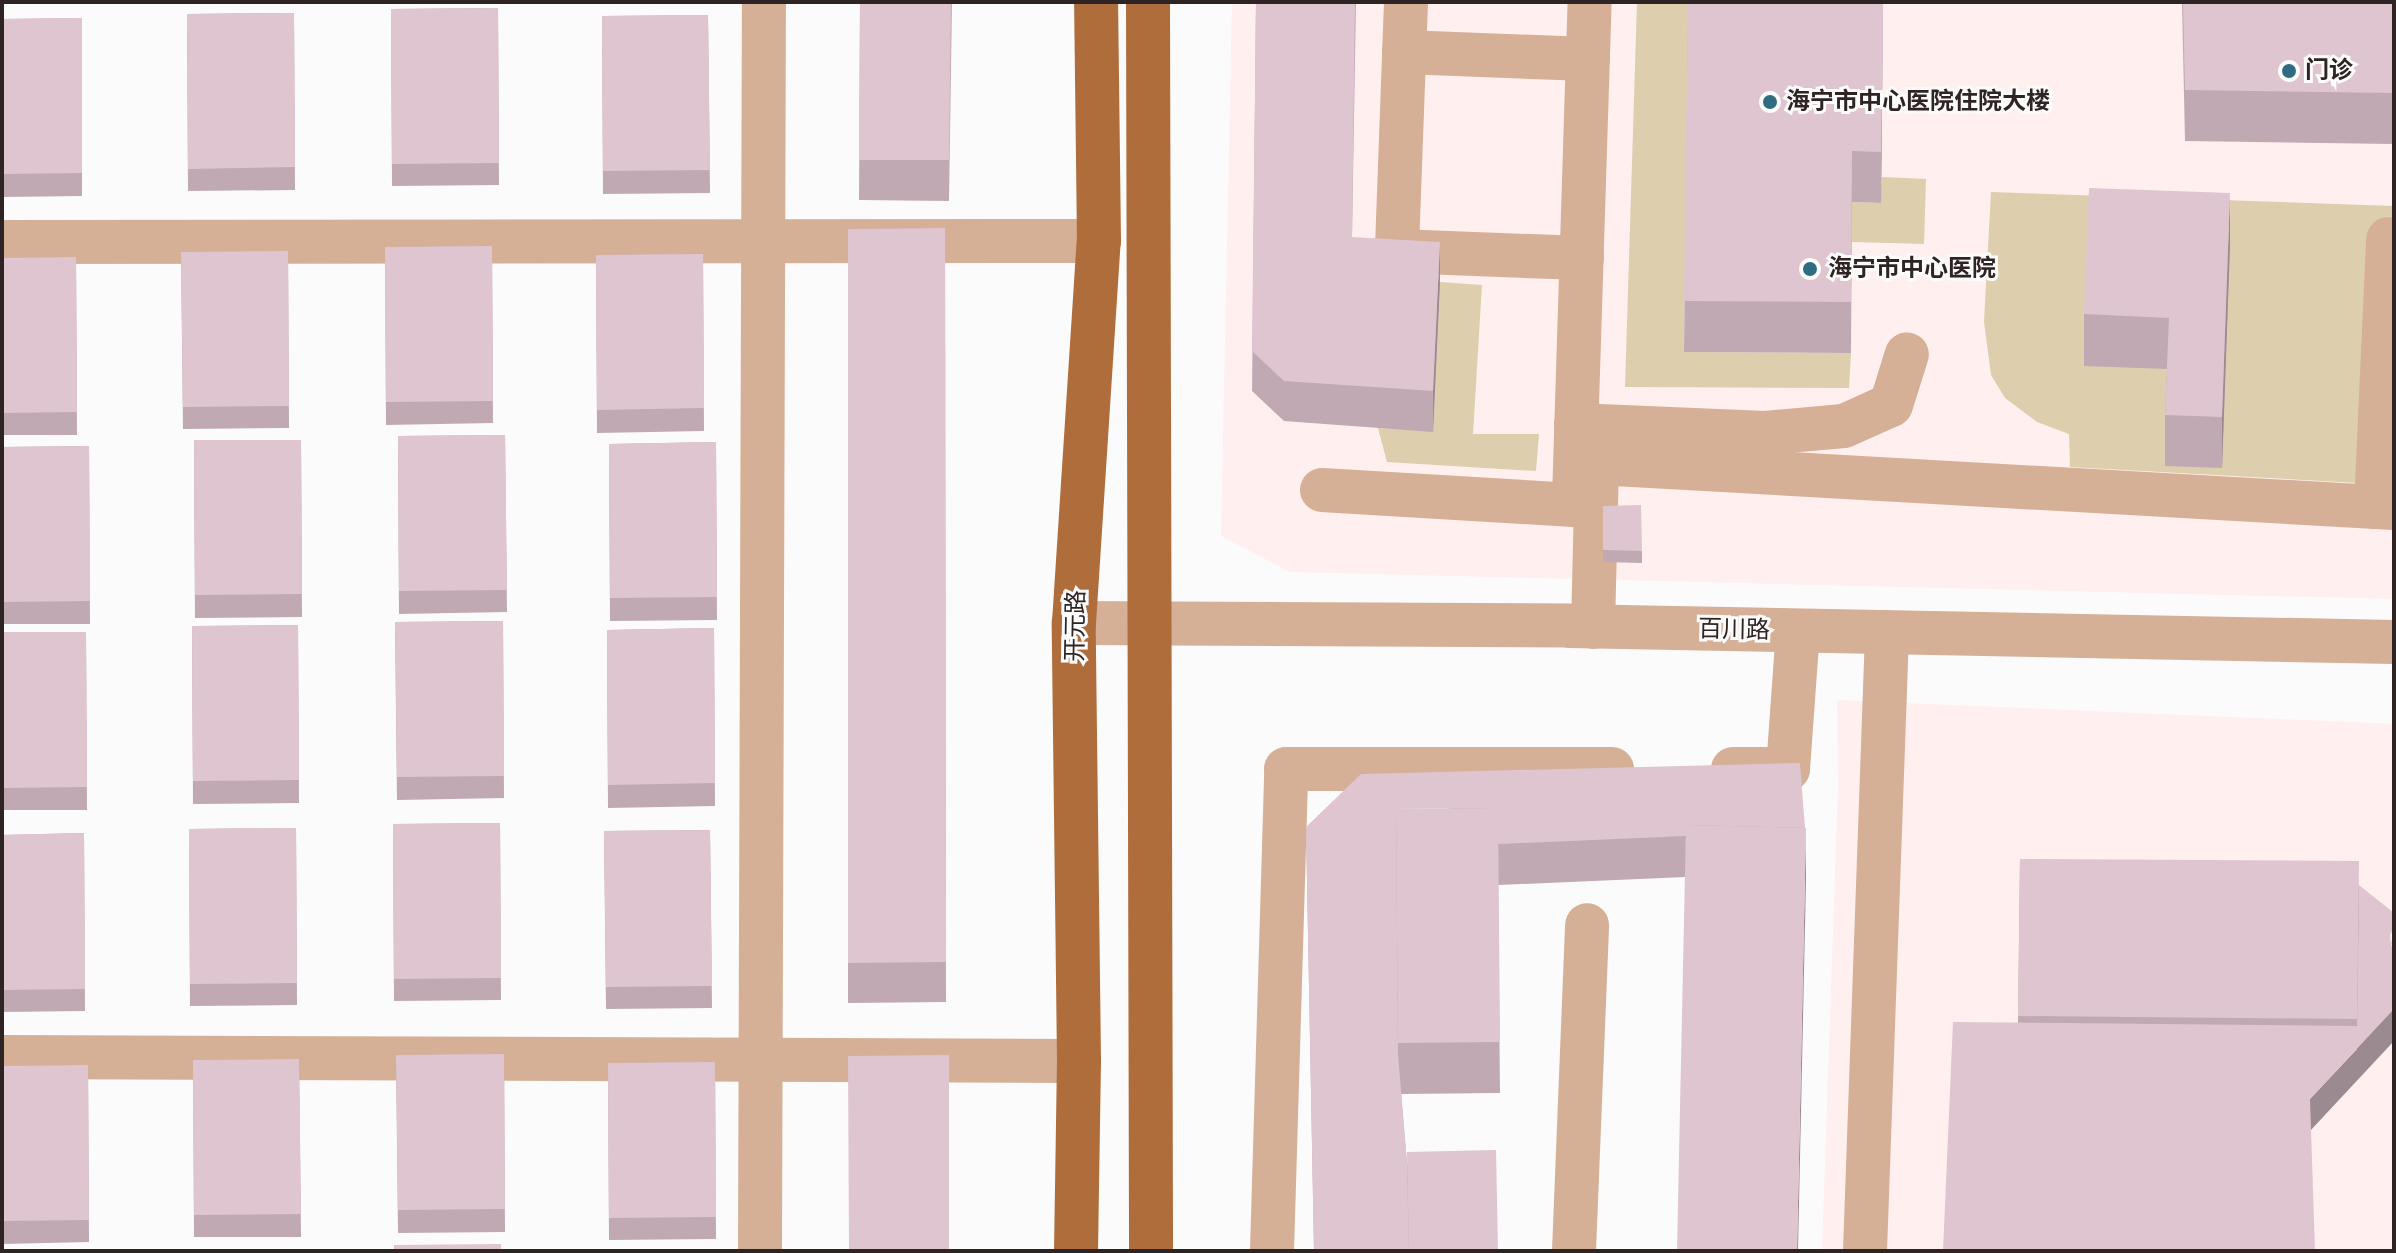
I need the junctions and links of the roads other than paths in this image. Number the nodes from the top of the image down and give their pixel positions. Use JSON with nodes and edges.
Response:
{"nodes":[{"id":1,"x":764,"y":2,"type":"edge"},
{"id":2,"x":1096,"y":2,"type":"edge"},
{"id":3,"x":1148,"y":2,"type":"edge"},
{"id":4,"x":1406,"y":2,"type":"edge"},
{"id":5,"x":1590,"y":2,"type":"edge"},
{"id":6,"x":1404,"y":52,"type":"junction"},
{"id":7,"x":1588,"y":59,"type":"junction"},
{"id":8,"x":2388,"y":239,"type":"dead end"},
{"id":9,"x":763,"y":241,"type":"junction"},
{"id":10,"x":1099,"y":241,"type":"junction"},
{"id":11,"x":2,"y":242,"type":"edge"},
{"id":12,"x":1582,"y":258,"type":"junction"},
{"id":13,"x":1907,"y":354,"type":"dead end"},
{"id":14,"x":1576,"y":425,"type":"junction"},
{"id":15,"x":1322,"y":490,"type":"dead end"},
{"id":16,"x":1574,"y":505,"type":"junction"},
{"id":17,"x":2385,"y":508,"type":"edge"},
{"id":18,"x":1074,"y":623,"type":"junction"},
{"id":19,"x":1149,"y":624,"type":"junction"},
{"id":20,"x":1581,"y":627,"type":"junction"},
{"id":21,"x":1798,"y":631,"type":"junction"},
{"id":22,"x":1887,"y":632,"type":"junction"},
{"id":23,"x":2394,"y":642,"type":"edge"},
{"id":24,"x":1647,"y":769,"type":"edge"},
{"id":25,"x":1694,"y":769,"type":"edge"},
{"id":26,"x":1587,"y":925,"type":"dead end"},
{"id":27,"x":2,"y":1057,"type":"edge"},
{"id":28,"x":761,"y":1060,"type":"junction"},
{"id":29,"x":1079,"y":1061,"type":"junction"},
{"id":30,"x":760,"y":1251,"type":"edge"},
{"id":31,"x":1076,"y":1251,"type":"edge"},
{"id":32,"x":1151,"y":1251,"type":"edge"},
{"id":33,"x":1272,"y":1251,"type":"edge"},
{"id":34,"x":1574,"y":1251,"type":"edge"},
{"id":35,"x":1865,"y":1251,"type":"edge"}],
"edges":[{"from":1,"to":9,"type":"street"},
{"from":2,"to":10,"type":"main road","name":"开元路"},
{"from":3,"to":19,"type":"main road"},
{"from":4,"to":6,"type":"street"},
{"from":5,"to":7,"type":"street"},
{"from":6,"to":7,"type":"street"},
{"from":6,"to":12,"type":"street"},
{"from":7,"to":12,"type":"street"},
{"from":8,"to":17,"type":"street"},
{"from":9,"to":10,"type":"street"},
{"from":9,"to":11,"type":"street"},
{"from":9,"to":28,"type":"street"},
{"from":10,"to":18,"type":"main road","name":"开元路"},
{"from":12,"to":14,"type":"street"},
{"from":13,"to":14,"type":"street"},
{"from":14,"to":16,"type":"street"},
{"from":15,"to":16,"type":"street"},
{"from":16,"to":20,"type":"street"},
{"from":17,"to":20,"type":"street"},
{"from":18,"to":19,"type":"street","name":"百川路"},
{"from":18,"to":29,"type":"main road","name":"开元路"},
{"from":19,"to":20,"type":"street","name":"百川路"},
{"from":19,"to":32,"type":"main road"},
{"from":20,"to":21,"type":"street","name":"百川路"},
{"from":21,"to":22,"type":"street","name":"百川路"},
{"from":21,"to":25,"type":"street"},
{"from":22,"to":23,"type":"street","name":"百川路"},
{"from":22,"to":35,"type":"street"},
{"from":24,"to":33,"type":"street"},
{"from":26,"to":34,"type":"street"},
{"from":27,"to":28,"type":"street"},
{"from":28,"to":29,"type":"street"},
{"from":28,"to":30,"type":"street"},
{"from":29,"to":31,"type":"main road","name":"开元路"}]}
